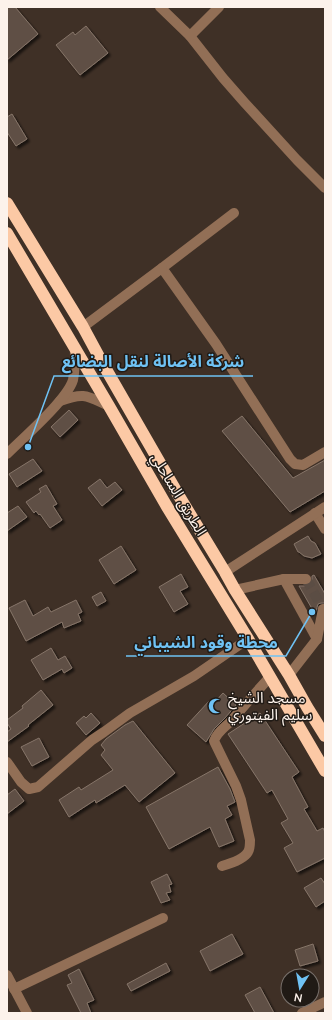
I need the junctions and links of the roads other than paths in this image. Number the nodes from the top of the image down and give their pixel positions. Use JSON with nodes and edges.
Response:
{"nodes":[{"id":1,"x":160,"y":7,"type":"edge"},
{"id":2,"x":219,"y":7,"type":"edge"},
{"id":3,"x":190,"y":36,"type":"junction"},
{"id":4,"x":325,"y":188,"type":"edge"},
{"id":5,"x":7,"y":203,"type":"edge"},
{"id":6,"x":234,"y":213,"type":"dead end"},
{"id":7,"x":7,"y":233,"type":"edge"},
{"id":8,"x":162,"y":268,"type":"junction"},
{"id":9,"x":83,"y":327,"type":"junction"},
{"id":10,"x":75,"y":349,"type":"junction"},
{"id":11,"x":60,"y":401,"type":"junction"},
{"id":12,"x":109,"y":406,"type":"junction"},
{"id":13,"x":325,"y":452,"type":"edge"},
{"id":14,"x":7,"y":454,"type":"edge"},
{"id":15,"x":179,"y":496,"type":"junction"},
{"id":16,"x":166,"y":505,"type":"junction"},
{"id":17,"x":325,"y":506,"type":"edge"},
{"id":18,"x":315,"y":513,"type":"junction"},
{"id":19,"x":325,"y":529,"type":"edge"},
{"id":20,"x":225,"y":572,"type":"junction"},
{"id":21,"x":284,"y":579,"type":"junction"},
{"id":22,"x":306,"y":579,"type":"dead end"},
{"id":23,"x":235,"y":590,"type":"junction"},
{"id":24,"x":323,"y":609,"type":"dead end"},
{"id":25,"x":248,"y":639,"type":"junction"},
{"id":26,"x":317,"y":639,"type":"junction"},
{"id":27,"x":289,"y":675,"type":"junction"},
{"id":28,"x":270,"y":677,"type":"junction"},
{"id":29,"x":325,"y":736,"type":"edge"},
{"id":30,"x":7,"y":762,"type":"edge"},
{"id":31,"x":325,"y":771,"type":"edge"},
{"id":32,"x":222,"y":866,"type":"dead end"},
{"id":33,"x":163,"y":918,"type":"dead end"},
{"id":34,"x":7,"y":975,"type":"edge"},
{"id":35,"x":14,"y":989,"type":"junction"},
{"id":36,"x":325,"y":1002,"type":"edge"},
{"id":37,"x":27,"y":1013,"type":"edge"},
{"id":38,"x":302,"y":1013,"type":"edge"}],
"edges":[{"from":1,"to":3,"type":"street"},
{"from":2,"to":3,"type":"street"},
{"from":3,"to":4,"type":"street"},
{"from":5,"to":9,"type":"highway","name":"الطريق الساحلي"},
{"from":6,"to":8,"type":"street"},
{"from":7,"to":10,"type":"highway","name":"الطريق الساحلي"},
{"from":8,"to":9,"type":"street"},
{"from":8,"to":13,"type":"street"},
{"from":9,"to":15,"type":"highway","name":"الطريق الساحلي"},
{"from":10,"to":11,"type":"street"},
{"from":10,"to":12,"type":"highway","name":"الطريق الساحلي"},
{"from":11,"to":12,"type":"street"},
{"from":11,"to":14,"type":"street"},
{"from":12,"to":16,"type":"highway","name":"الطريق الساحلي"},
{"from":15,"to":16,"type":"highway"},
{"from":15,"to":20,"type":"highway","name":"الطريق الساحلي"},
{"from":16,"to":25,"type":"highway","name":"الطريق الساحلي"},
{"from":17,"to":18,"type":"street"},
{"from":18,"to":19,"type":"street"},
{"from":18,"to":20,"type":"street"},
{"from":20,"to":23,"type":"highway","name":"الطريق الساحلي"},
{"from":21,"to":22,"type":"street"},
{"from":21,"to":23,"type":"street"},
{"from":21,"to":26,"type":"street"},
{"from":23,"to":27,"type":"highway","name":"الطريق الساحلي"},
{"from":24,"to":26,"type":"street"},
{"from":25,"to":28,"type":"highway","name":"الطريق الساحلي"},
{"from":25,"to":30,"type":"street"},
{"from":26,"to":27,"type":"street"},
{"from":27,"to":29,"type":"highway","name":"الطريق الساحلي"},
{"from":28,"to":31,"type":"highway","name":"الطريق الساحلي"},
{"from":28,"to":32,"type":"street"},
{"from":33,"to":35,"type":"street"},
{"from":34,"to":35,"type":"street"},
{"from":35,"to":37,"type":"street"},
{"from":36,"to":38,"type":"street"}]}
